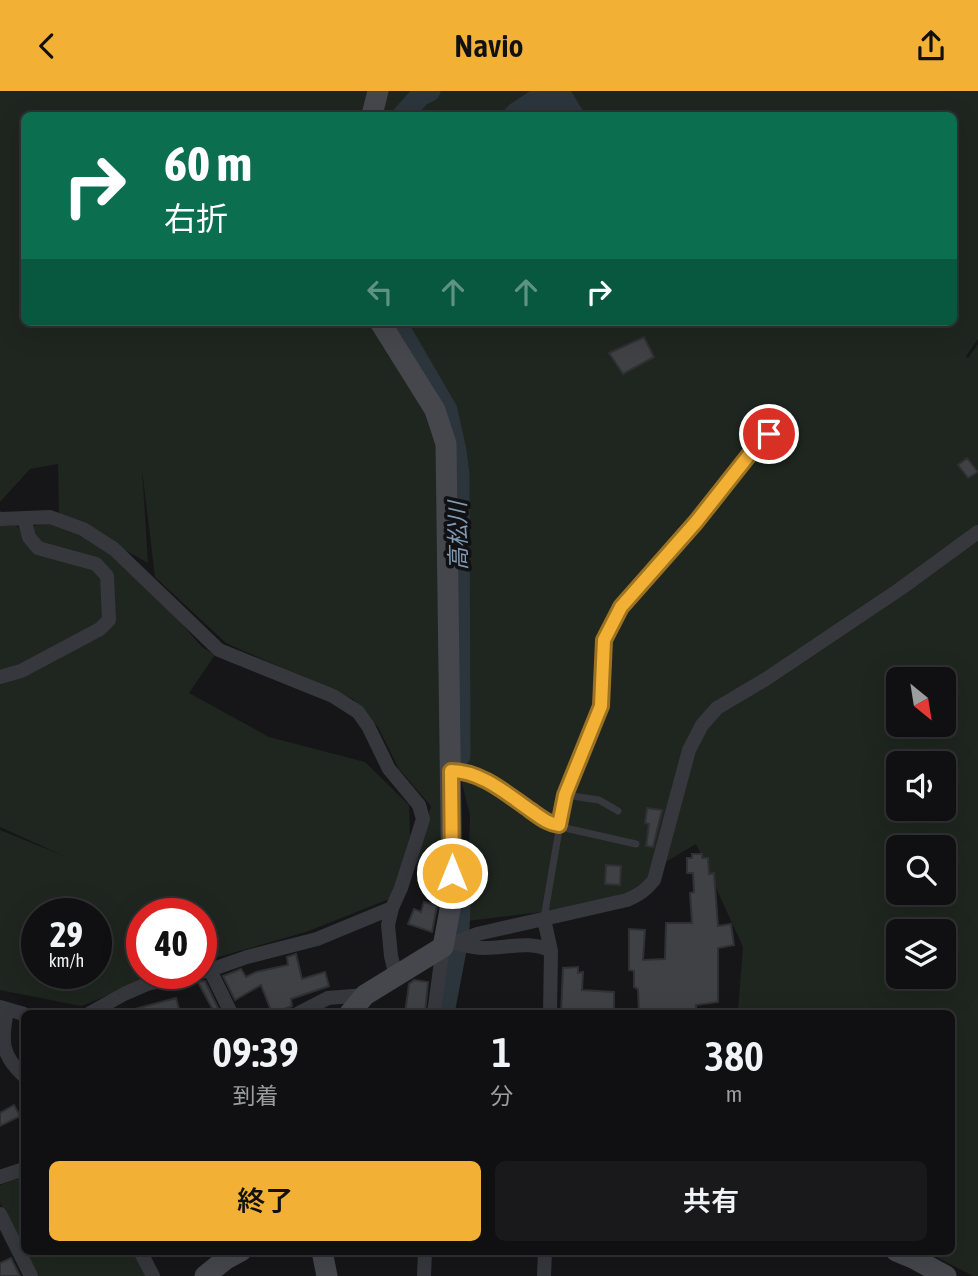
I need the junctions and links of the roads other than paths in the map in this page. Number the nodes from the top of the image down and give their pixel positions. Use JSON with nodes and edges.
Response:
{"nodes":[{"id":1,"x":378,"y":91,"type":"edge"},
{"id":2,"x":373,"y":112,"type":"edge"},
{"id":3,"x":382,"y":326,"type":"edge"},
{"id":4,"x":769,"y":434,"type":"dead end"},
{"id":5,"x":24,"y":518,"type":"junction"},
{"id":6,"x":1,"y":519,"type":"edge"},
{"id":7,"x":978,"y":532,"type":"edge"},
{"id":8,"x":0,"y":677,"type":"edge"},
{"id":9,"x":451,"y":771,"type":"junction"},
{"id":10,"x":565,"y":795,"type":"junction"},
{"id":11,"x":618,"y":811,"type":"dead end"},
{"id":12,"x":559,"y":825,"type":"junction"},
{"id":13,"x":636,"y":843,"type":"dead end"},
{"id":14,"x":392,"y":908,"type":"junction"},
{"id":15,"x":544,"y":919,"type":"junction"},
{"id":16,"x":447,"y":944,"type":"junction"},
{"id":17,"x":551,"y":951,"type":"junction"},
{"id":18,"x":217,"y":967,"type":"edge"},
{"id":19,"x":396,"y":976,"type":"junction"},
{"id":20,"x":134,"y":989,"type":"edge"},
{"id":21,"x":214,"y":989,"type":"edge"},
{"id":22,"x":365,"y":995,"type":"junction"},
{"id":23,"x":3,"y":1008,"type":"edge"},
{"id":24,"x":95,"y":1010,"type":"edge"},
{"id":25,"x":229,"y":1010,"type":"edge"},
{"id":26,"x":305,"y":1010,"type":"edge"},
{"id":27,"x":352,"y":1010,"type":"edge"},
{"id":28,"x":435,"y":1010,"type":"edge"},
{"id":29,"x":550,"y":1010,"type":"edge"},
{"id":30,"x":21,"y":1013,"type":"edge"},
{"id":31,"x":2,"y":1052,"type":"edge"},
{"id":32,"x":21,"y":1073,"type":"edge"},
{"id":33,"x":21,"y":1170,"type":"edge"},
{"id":34,"x":0,"y":1177,"type":"edge"},
{"id":35,"x":0,"y":1214,"type":"edge"},
{"id":36,"x":142,"y":1255,"type":"edge"},
{"id":37,"x":234,"y":1255,"type":"edge"},
{"id":38,"x":323,"y":1255,"type":"edge"},
{"id":39,"x":425,"y":1255,"type":"edge"},
{"id":40,"x":545,"y":1255,"type":"edge"},
{"id":41,"x":906,"y":1255,"type":"edge"},
{"id":42,"x":31,"y":1276,"type":"edge"},
{"id":43,"x":153,"y":1276,"type":"edge"},
{"id":44,"x":205,"y":1276,"type":"edge"},
{"id":45,"x":327,"y":1276,"type":"edge"},
{"id":46,"x":424,"y":1276,"type":"edge"},
{"id":47,"x":544,"y":1276,"type":"edge"},
{"id":48,"x":946,"y":1276,"type":"edge"}],
"edges":[{"from":1,"to":2,"type":"street"},
{"from":3,"to":9,"type":"street"},
{"from":4,"to":10,"type":"lane"},
{"from":5,"to":6,"type":"street"},
{"from":5,"to":8,"type":"street"},
{"from":5,"to":14,"type":"street"},
{"from":7,"to":15,"type":"street"},
{"from":9,"to":12,"type":"lane"},
{"from":9,"to":16,"type":"street"},
{"from":10,"to":11,"type":"lane"},
{"from":10,"to":12,"type":"lane"},
{"from":12,"to":13,"type":"lane"},
{"from":12,"to":15,"type":"lane"},
{"from":14,"to":18,"type":"street"},
{"from":14,"to":19,"type":"street"},
{"from":15,"to":16,"type":"street"},
{"from":15,"to":17,"type":"street"},
{"from":16,"to":17,"type":"street"},
{"from":16,"to":19,"type":"street"},
{"from":16,"to":28,"type":"street"},
{"from":17,"to":29,"type":"street"},
{"from":19,"to":22,"type":"street"},
{"from":20,"to":24,"type":"street"},
{"from":21,"to":25,"type":"street"},
{"from":22,"to":26,"type":"street"},
{"from":22,"to":27,"type":"street"},
{"from":23,"to":30,"type":"street"},
{"from":23,"to":31,"type":"street"},
{"from":31,"to":32,"type":"street"},
{"from":33,"to":34,"type":"street"},
{"from":35,"to":42,"type":"street"},
{"from":36,"to":43,"type":"street"},
{"from":37,"to":44,"type":"street"},
{"from":38,"to":45,"type":"street"},
{"from":39,"to":46,"type":"street"},
{"from":40,"to":47,"type":"street"},
{"from":41,"to":48,"type":"street"}]}
